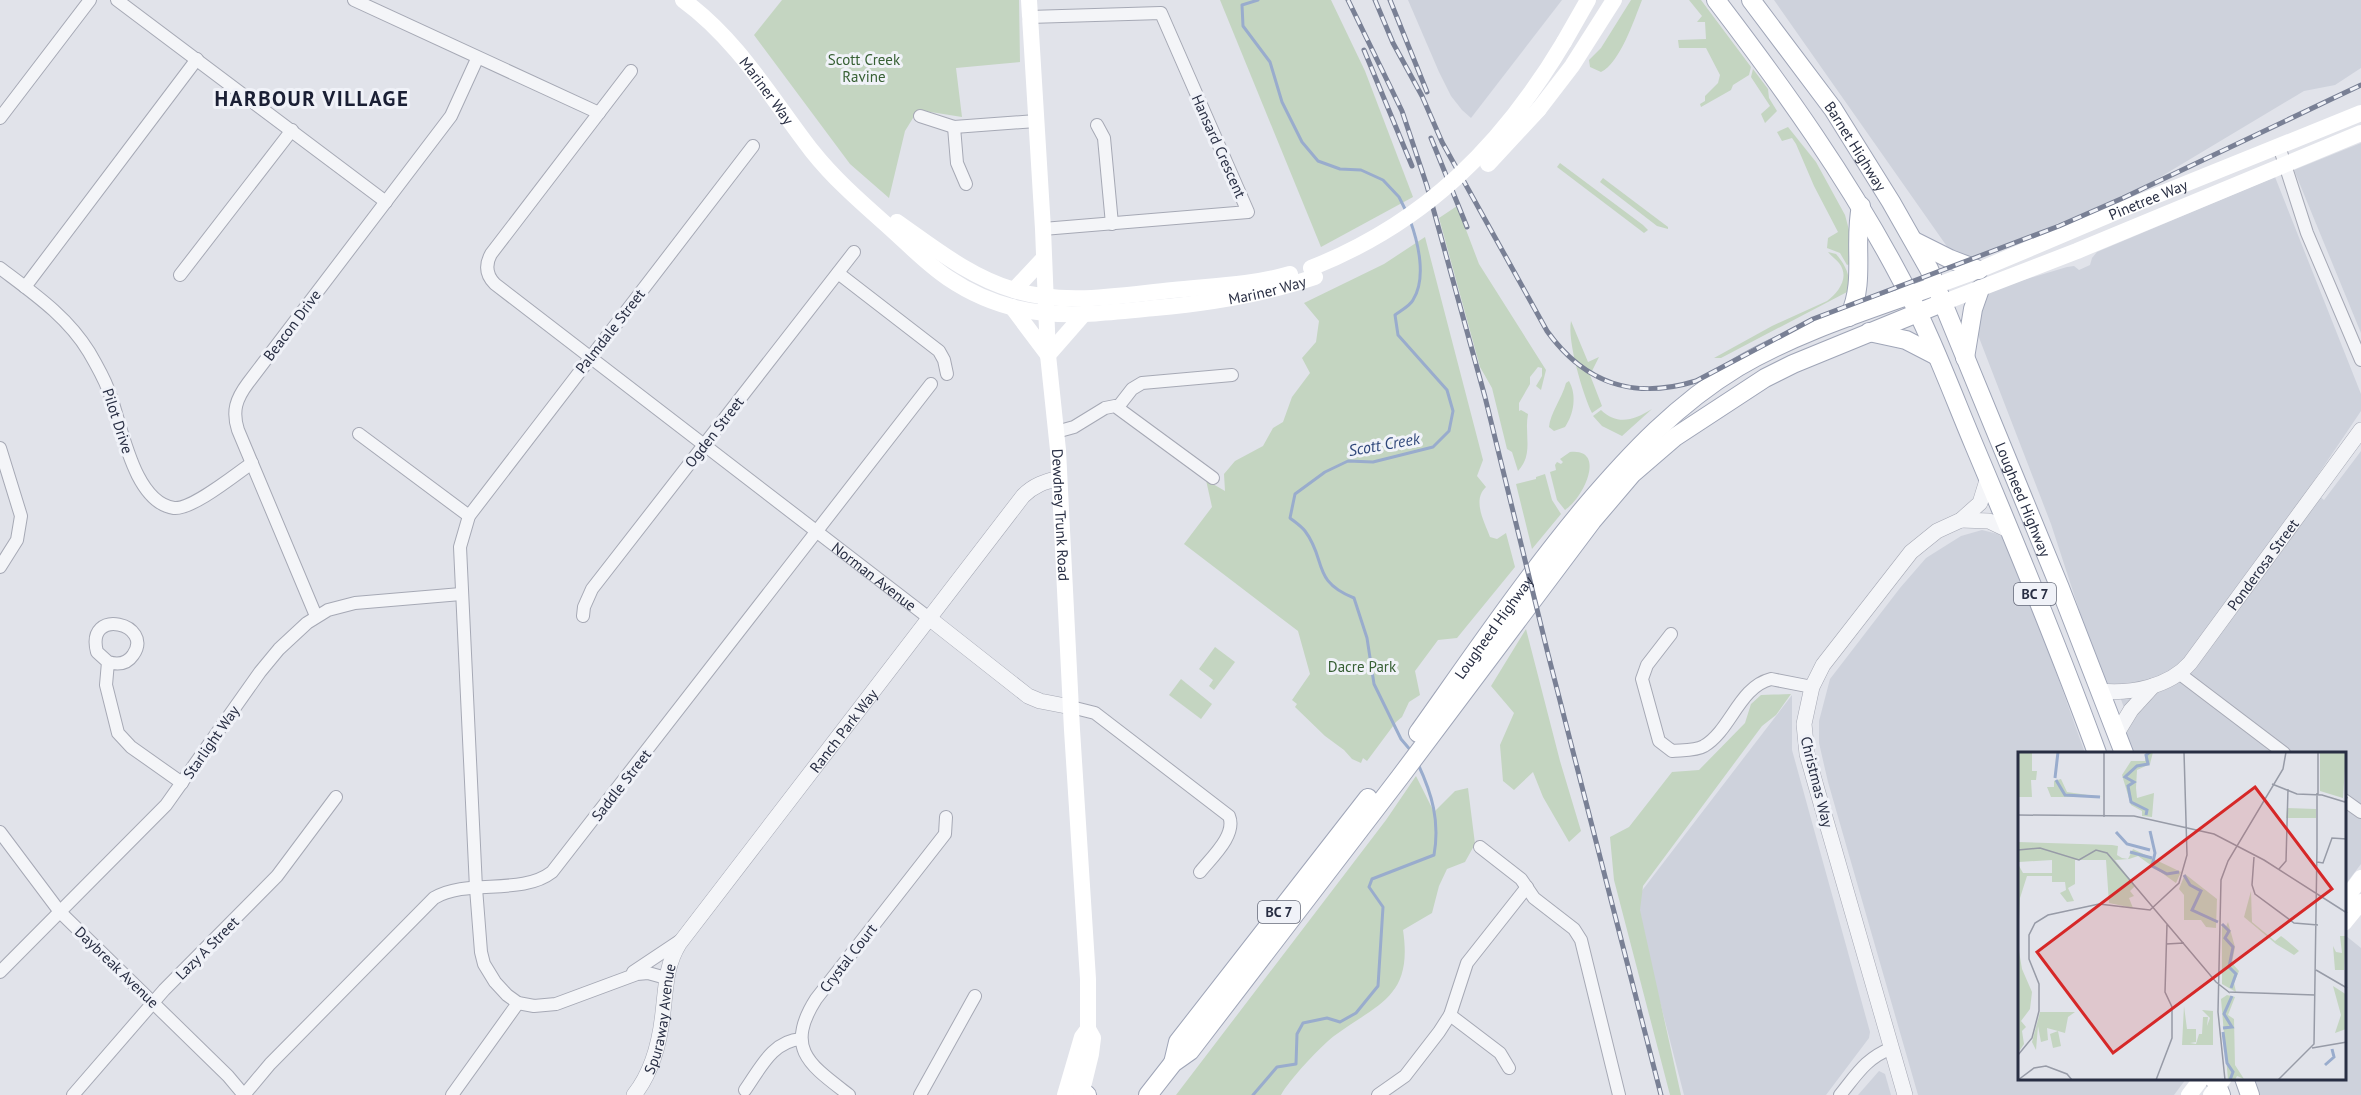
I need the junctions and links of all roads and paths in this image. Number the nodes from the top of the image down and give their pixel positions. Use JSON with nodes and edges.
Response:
{"nodes":[{"id":1,"x":90,"y":0,"type":"edge"},
{"id":2,"x":117,"y":0,"type":"edge"},
{"id":3,"x":354,"y":0,"type":"edge"},
{"id":4,"x":1029,"y":0,"type":"edge"},
{"id":5,"x":1588,"y":0,"type":"edge"},
{"id":6,"x":1614,"y":0,"type":"edge"},
{"id":7,"x":1716,"y":0,"type":"edge"},
{"id":8,"x":1750,"y":0,"type":"edge"},
{"id":9,"x":686,"y":1,"type":"edge"},
{"id":10,"x":1029,"y":17,"type":"junction"},
{"id":11,"x":477,"y":58,"type":"junction"},
{"id":12,"x":197,"y":59,"type":"junction"},
{"id":13,"x":631,"y":71,"type":"dead end"},
{"id":14,"x":599,"y":113,"type":"junction"},
{"id":15,"x":2361,"y":113,"type":"edge"},
{"id":16,"x":920,"y":116,"type":"dead end"},
{"id":17,"x":0,"y":118,"type":"edge"},
{"id":18,"x":1036,"y":121,"type":"junction"},
{"id":19,"x":1096,"y":124,"type":"dead end"},
{"id":20,"x":954,"y":127,"type":"junction"},
{"id":21,"x":292,"y":130,"type":"junction"},
{"id":22,"x":2361,"y":133,"type":"edge"},
{"id":23,"x":753,"y":146,"type":"dead end"},
{"id":24,"x":2272,"y":149,"type":"junction"},
{"id":25,"x":2283,"y":170,"type":"junction"},
{"id":26,"x":966,"y":184,"type":"dead end"},
{"id":27,"x":846,"y":188,"type":"junction"},
{"id":28,"x":386,"y":202,"type":"junction"},
{"id":29,"x":1861,"y":206,"type":"junction"},
{"id":30,"x":1112,"y":224,"type":"junction"},
{"id":31,"x":1043,"y":229,"type":"junction"},
{"id":32,"x":1914,"y":241,"type":"junction"},
{"id":33,"x":854,"y":252,"type":"dead end"},
{"id":34,"x":1044,"y":258,"type":"junction"},
{"id":35,"x":0,"y":268,"type":"edge"},
{"id":36,"x":1979,"y":270,"type":"junction"},
{"id":37,"x":1313,"y":272,"type":"junction"},
{"id":38,"x":838,"y":273,"type":"junction"},
{"id":39,"x":180,"y":275,"type":"dead end"},
{"id":40,"x":1935,"y":286,"type":"junction"},
{"id":41,"x":25,"y":287,"type":"junction"},
{"id":42,"x":1980,"y":289,"type":"junction"},
{"id":43,"x":1014,"y":290,"type":"junction"},
{"id":44,"x":1910,"y":295,"type":"junction"},
{"id":45,"x":1047,"y":297,"type":"junction"},
{"id":46,"x":1942,"y":303,"type":"junction"},
{"id":47,"x":1012,"y":307,"type":"junction"},
{"id":48,"x":1918,"y":313,"type":"junction"},
{"id":49,"x":1047,"y":315,"type":"junction"},
{"id":50,"x":1083,"y":315,"type":"junction"},
{"id":51,"x":1849,"y":317,"type":"junction"},
{"id":52,"x":1869,"y":332,"type":"junction"},
{"id":53,"x":1048,"y":354,"type":"junction"},
{"id":54,"x":1937,"y":356,"type":"junction"},
{"id":55,"x":590,"y":357,"type":"junction"},
{"id":56,"x":1965,"y":358,"type":"junction"},
{"id":57,"x":2361,"y":360,"type":"edge"},
{"id":58,"x":947,"y":374,"type":"dead end"},
{"id":59,"x":1232,"y":375,"type":"dead end"},
{"id":60,"x":931,"y":384,"type":"dead end"},
{"id":61,"x":1118,"y":407,"type":"junction"},
{"id":62,"x":2361,"y":430,"type":"edge"},
{"id":63,"x":1056,"y":432,"type":"junction"},
{"id":64,"x":359,"y":434,"type":"dead end"},
{"id":65,"x":704,"y":445,"type":"junction"},
{"id":66,"x":0,"y":448,"type":"edge"},
{"id":67,"x":252,"y":463,"type":"junction"},
{"id":68,"x":1988,"y":477,"type":"junction"},
{"id":69,"x":1059,"y":478,"type":"junction"},
{"id":70,"x":1213,"y":478,"type":"dead end"},
{"id":71,"x":469,"y":516,"type":"junction"},
{"id":72,"x":1961,"y":520,"type":"junction"},
{"id":73,"x":2010,"y":531,"type":"junction"},
{"id":74,"x":817,"y":532,"type":"junction"},
{"id":75,"x":0,"y":567,"type":"edge"},
{"id":76,"x":461,"y":594,"type":"junction"},
{"id":77,"x":316,"y":616,"type":"junction"},
{"id":78,"x":583,"y":616,"type":"dead end"},
{"id":79,"x":929,"y":618,"type":"junction"},
{"id":80,"x":1671,"y":634,"type":"dead end"},
{"id":81,"x":108,"y":662,"type":"dead end"},
{"id":82,"x":2180,"y":674,"type":"junction"},
{"id":83,"x":2153,"y":686,"type":"junction"},
{"id":84,"x":1812,"y":687,"type":"junction"},
{"id":85,"x":2100,"y":691,"type":"junction"},
{"id":86,"x":1071,"y":707,"type":"junction"},
{"id":87,"x":2117,"y":733,"type":"junction"},
{"id":88,"x":1416,"y":746,"type":"junction"},
{"id":89,"x":2097,"y":752,"type":"edge"},
{"id":90,"x":2124,"y":752,"type":"edge"},
{"id":91,"x":2283,"y":752,"type":"edge"},
{"id":92,"x":182,"y":783,"type":"junction"},
{"id":93,"x":336,"y":797,"type":"dead end"},
{"id":94,"x":2346,"y":801,"type":"edge"},
{"id":95,"x":2361,"y":812,"type":"edge"},
{"id":96,"x":946,"y":817,"type":"dead end"},
{"id":97,"x":0,"y":832,"type":"edge"},
{"id":98,"x":1480,"y":847,"type":"dead end"},
{"id":99,"x":1200,"y":872,"type":"dead end"},
{"id":100,"x":2361,"y":878,"type":"edge"},
{"id":101,"x":1527,"y":887,"type":"junction"},
{"id":102,"x":476,"y":888,"type":"junction"},
{"id":103,"x":2346,"y":898,"type":"edge"},
{"id":104,"x":2361,"y":902,"type":"edge"},
{"id":105,"x":60,"y":912,"type":"junction"},
{"id":106,"x":2346,"y":921,"type":"edge"},
{"id":107,"x":682,"y":939,"type":"junction"},
{"id":108,"x":0,"y":972,"type":"edge"},
{"id":109,"x":666,"y":978,"type":"junction"},
{"id":110,"x":621,"y":979,"type":"junction"},
{"id":111,"x":975,"y":996,"type":"dead end"},
{"id":112,"x":153,"y":1002,"type":"junction"},
{"id":113,"x":518,"y":1003,"type":"junction"},
{"id":114,"x":1450,"y":1015,"type":"junction"},
{"id":115,"x":801,"y":1039,"type":"junction"},
{"id":116,"x":1892,"y":1048,"type":"junction"},
{"id":117,"x":1509,"y":1068,"type":"dead end"},
{"id":118,"x":2245,"y":1080,"type":"edge"},
{"id":119,"x":2215,"y":1085,"type":"edge"},
{"id":120,"x":745,"y":1090,"type":"dead end"},
{"id":121,"x":1079,"y":1094,"type":"edge"},
{"id":122,"x":73,"y":1095,"type":"edge"},
{"id":123,"x":244,"y":1095,"type":"edge"},
{"id":124,"x":452,"y":1095,"type":"edge"},
{"id":125,"x":634,"y":1095,"type":"edge"},
{"id":126,"x":849,"y":1095,"type":"edge"},
{"id":127,"x":920,"y":1095,"type":"edge"},
{"id":128,"x":1148,"y":1095,"type":"edge"},
{"id":129,"x":1378,"y":1095,"type":"edge"},
{"id":130,"x":1619,"y":1095,"type":"edge"},
{"id":131,"x":1840,"y":1095,"type":"edge"},
{"id":132,"x":1905,"y":1095,"type":"edge"},
{"id":133,"x":2189,"y":1095,"type":"edge"},
{"id":134,"x":2250,"y":1095,"type":"edge"}],
"edges":[{"from":1,"to":17,"type":"street"},
{"from":2,"to":12,"type":"street"},
{"from":3,"to":11,"type":"street"},
{"from":4,"to":10,"type":"main road","name":"Dewdney Trunk Road"},
{"from":5,"to":37,"type":"main road","name":"Mariner Way","bridge":true},
{"from":6,"to":37,"type":"main road","name":"Mariner Way","bridge":true},
{"from":7,"to":29,"type":"main road","name":"Barnet Highway"},
{"from":8,"to":32,"type":"main road","name":"Barnet Highway"},
{"from":9,"to":27,"type":"main road","name":"Mariner Way"},
{"from":10,"to":18,"type":"main road","name":"Dewdney Trunk Road"},
{"from":10,"to":30,"type":"street","name":"Hansard Crescent"},
{"from":11,"to":14,"type":"street"},
{"from":11,"to":28,"type":"street","name":"Beacon Drive"},
{"from":12,"to":21,"type":"street"},
{"from":12,"to":41,"type":"street"},
{"from":13,"to":14,"type":"street"},
{"from":14,"to":55,"type":"street","name":"Norman Avenue"},
{"from":15,"to":24,"type":"main road","name":"Pinetree Way"},
{"from":16,"to":20,"type":"street"},
{"from":18,"to":20,"type":"street"},
{"from":18,"to":31,"type":"main road","name":"Dewdney Trunk Road"},
{"from":19,"to":30,"type":"street"},
{"from":20,"to":26,"type":"street"},
{"from":21,"to":28,"type":"street"},
{"from":21,"to":39,"type":"street"},
{"from":22,"to":25,"type":"main road","name":"Pinetree Way"},
{"from":23,"to":55,"type":"street","name":"Palmdale Street"},
{"from":24,"to":25,"type":"street"},
{"from":24,"to":36,"type":"main road","name":"Pinetree Way"},
{"from":25,"to":42,"type":"main road","name":"Pinetree Way"},
{"from":25,"to":57,"type":"street"},
{"from":27,"to":43,"type":"main road","name":"Mariner Way"},
{"from":27,"to":47,"type":"main road","name":"Mariner Way"},
{"from":28,"to":67,"type":"street","name":"Beacon Drive"},
{"from":29,"to":44,"type":"main road","name":"Barnet Highway"},
{"from":29,"to":51,"type":"main road"},
{"from":30,"to":31,"type":"street","name":"Hansard Crescent"},
{"from":31,"to":34,"type":"main road","name":"Dewdney Trunk Road"},
{"from":32,"to":36,"type":"main road"},
{"from":32,"to":40,"type":"main road","name":"Barnet Highway"},
{"from":33,"to":38,"type":"street","name":"Ogden Street"},
{"from":34,"to":43,"type":"main road"},
{"from":34,"to":45,"type":"main road","name":"Dewdney Trunk Road"},
{"from":35,"to":41,"type":"street","name":"Pilot Drive"},
{"from":36,"to":40,"type":"main road","name":"Pinetree Way"},
{"from":37,"to":45,"type":"main road","name":"Mariner Way"},
{"from":37,"to":50,"type":"main road","name":"Mariner Way"},
{"from":38,"to":58,"type":"street"},
{"from":38,"to":65,"type":"street","name":"Ogden Street"},
{"from":40,"to":44,"type":"main road","name":"Lougheed Highway","number":"BC 7"},
{"from":40,"to":46,"type":"main road","name":"Barnet Highway","number":"BC 7"},
{"from":41,"to":67,"type":"street","name":"Pilot Drive"},
{"from":42,"to":46,"type":"main road","name":"Pinetree Way"},
{"from":42,"to":56,"type":"main road"},
{"from":43,"to":45,"type":"main road","name":"Mariner Way"},
{"from":44,"to":48,"type":"main road","name":"Lougheed Highway","number":"BC 7"},
{"from":44,"to":51,"type":"main road","name":"Lougheed Highway","number":"BC 7"},
{"from":45,"to":49,"type":"main road","name":"Dewdney Trunk Road"},
{"from":46,"to":48,"type":"main road","name":"Lougheed Highway","number":"BC 7"},
{"from":46,"to":56,"type":"main road","name":"Lougheed Highway","number":"BC 7"},
{"from":47,"to":49,"type":"main road","name":"Mariner Way"},
{"from":47,"to":53,"type":"main road"},
{"from":48,"to":52,"type":"main road","name":"Lougheed Highway","number":"BC 7"},
{"from":48,"to":54,"type":"main road","name":"Lougheed Highway","number":"BC 7"},
{"from":49,"to":50,"type":"main road","name":"Mariner Way"},
{"from":49,"to":53,"type":"main road","name":"Dewdney Trunk Road"},
{"from":50,"to":53,"type":"main road"},
{"from":51,"to":88,"type":"main road","name":"Lougheed Highway","number":"BC 7"},
{"from":52,"to":54,"type":"main road"},
{"from":52,"to":88,"type":"main road","name":"Lougheed Highway","number":"BC 7"},
{"from":53,"to":63,"type":"main road","name":"Dewdney Trunk Road"},
{"from":54,"to":68,"type":"main road","name":"Lougheed Highway","number":"BC 7"},
{"from":55,"to":65,"type":"street","name":"Norman Avenue"},
{"from":55,"to":71,"type":"street","name":"Palmdale Street"},
{"from":56,"to":85,"type":"main road","name":"Lougheed Highway","number":"BC 7"},
{"from":59,"to":61,"type":"street"},
{"from":60,"to":74,"type":"street","name":"Saddle Street"},
{"from":61,"to":63,"type":"street"},
{"from":61,"to":70,"type":"street"},
{"from":62,"to":82,"type":"street","name":"Ponderosa Street"},
{"from":63,"to":69,"type":"main road","name":"Dewdney Trunk Road"},
{"from":64,"to":71,"type":"street"},
{"from":65,"to":74,"type":"street","name":"Norman Avenue"},
{"from":65,"to":78,"type":"street","name":"Ogden Street"},
{"from":66,"to":75,"type":"street"},
{"from":67,"to":77,"type":"street","name":"Beacon Drive"},
{"from":68,"to":72,"type":"street","name":"Christmas Way"},
{"from":68,"to":73,"type":"main road","name":"Lougheed Highway","number":"BC 7"},
{"from":69,"to":79,"type":"street","name":"Ranch Park Way"},
{"from":69,"to":86,"type":"main road","name":"Dewdney Trunk Road"},
{"from":71,"to":76,"type":"street"},
{"from":72,"to":73,"type":"street"},
{"from":72,"to":84,"type":"street","name":"Christmas Way"},
{"from":73,"to":89,"type":"main road","name":"Lougheed Highway","number":"BC 7"},
{"from":74,"to":79,"type":"street","name":"Norman Avenue"},
{"from":74,"to":102,"type":"street","name":"Saddle Street"},
{"from":76,"to":77,"type":"street","name":"Starlight Way"},
{"from":76,"to":102,"type":"street"},
{"from":77,"to":92,"type":"street","name":"Starlight Way"},
{"from":79,"to":86,"type":"street","name":"Norman Avenue"},
{"from":79,"to":107,"type":"street","name":"Ranch Park Way"},
{"from":80,"to":84,"type":"street"},
{"from":81,"to":92,"type":"street"},
{"from":82,"to":83,"type":"street","name":"Ponderosa Street"},
{"from":82,"to":91,"type":"street"},
{"from":83,"to":85,"type":"street","name":"Ponderosa Street"},
{"from":83,"to":87,"type":"street","name":"Ponderosa Street"},
{"from":84,"to":116,"type":"street","name":"Christmas Way"},
{"from":85,"to":87,"type":"main road","name":"Lougheed Highway","number":"BC 7"},
{"from":86,"to":99,"type":"street","name":"Norman Avenue"},
{"from":86,"to":121,"type":"main road","name":"Dewdney Trunk Road"},
{"from":87,"to":90,"type":"main road","name":"Lougheed Highway","number":"BC 7"},
{"from":88,"to":128,"type":"main road","name":"Lougheed Highway","number":"BC 7"},
{"from":92,"to":105,"type":"street","name":"Starlight Way"},
{"from":93,"to":112,"type":"street","name":"Lazy A Street"},
{"from":94,"to":95,"type":"street"},
{"from":96,"to":115,"type":"street","name":"Crystal Court"},
{"from":97,"to":105,"type":"street","name":"Daybreak Avenue"},
{"from":98,"to":101,"type":"street"},
{"from":100,"to":103,"type":"main road"},
{"from":101,"to":114,"type":"street"},
{"from":101,"to":130,"type":"street"},
{"from":102,"to":113,"type":"street"},
{"from":102,"to":123,"type":"street","name":"Saddle Street"},
{"from":104,"to":106,"type":"main road"},
{"from":105,"to":108,"type":"street","name":"Starlight Way"},
{"from":105,"to":112,"type":"street","name":"Daybreak Avenue"},
{"from":107,"to":109,"type":"street","name":"Spuraway Avenue"},
{"from":107,"to":110,"type":"street","name":"Ranch Park Way"},
{"from":109,"to":110,"type":"street","name":"Ranch Park Way"},
{"from":109,"to":125,"type":"street","name":"Spuraway Avenue"},
{"from":110,"to":113,"type":"street","name":"Ranch Park Way"},
{"from":111,"to":127,"type":"street"},
{"from":112,"to":122,"type":"street","name":"Lazy A Street"},
{"from":112,"to":123,"type":"street","name":"Daybreak Avenue"},
{"from":113,"to":124,"type":"street"},
{"from":114,"to":117,"type":"street"},
{"from":114,"to":129,"type":"street"},
{"from":115,"to":120,"type":"street"},
{"from":115,"to":126,"type":"street"},
{"from":116,"to":131,"type":"street"},
{"from":116,"to":132,"type":"street","name":"Christmas Way"},
{"from":118,"to":134,"type":"main road"},
{"from":119,"to":133,"type":"main road"}]}
